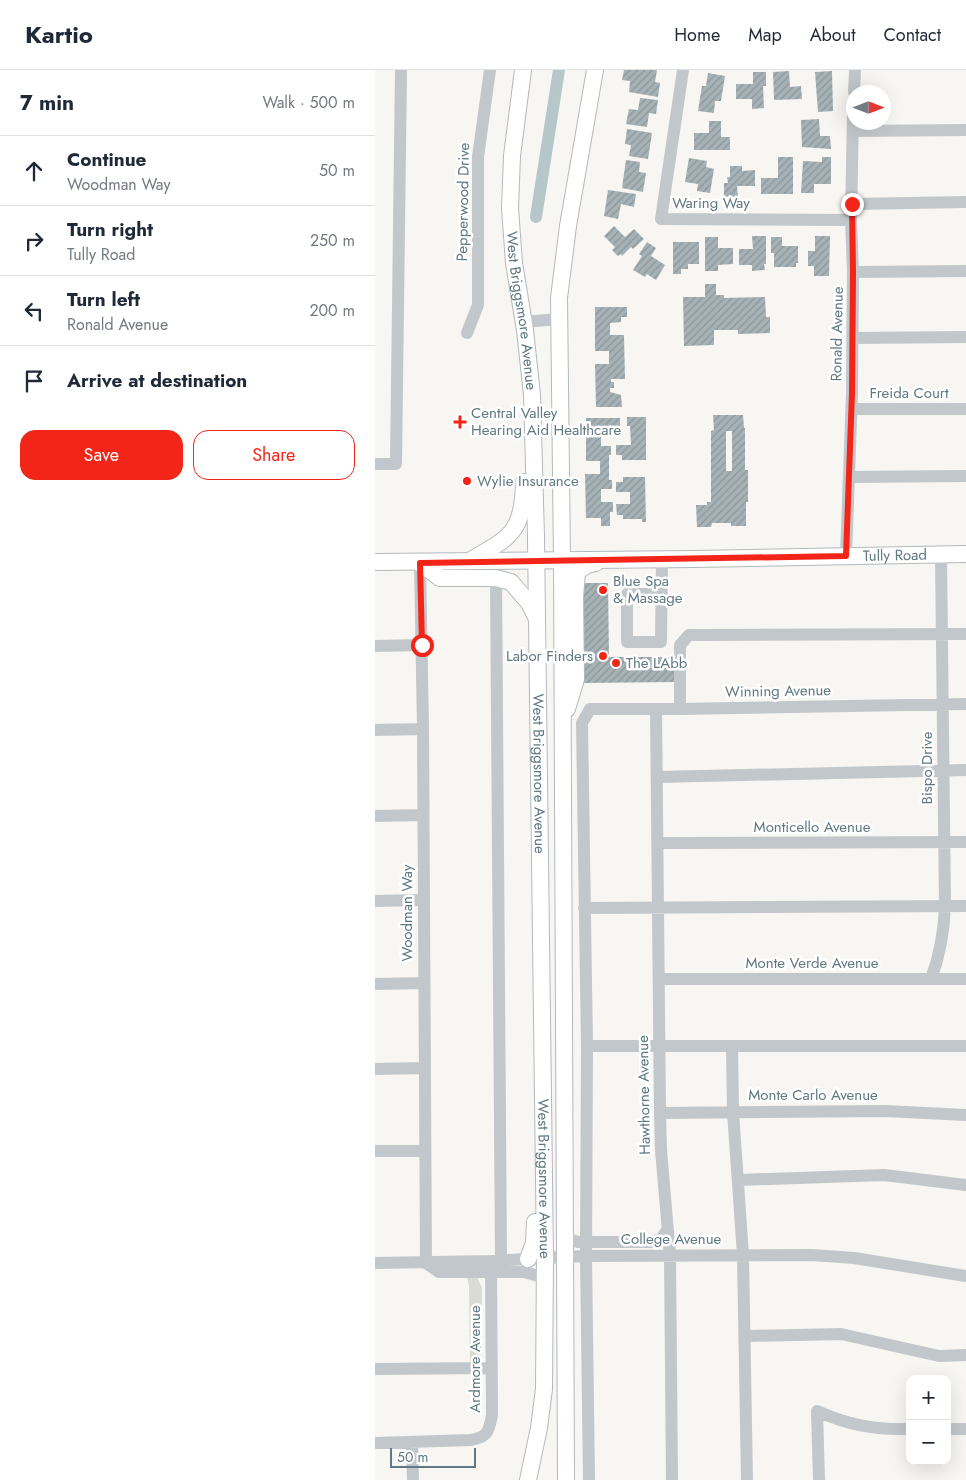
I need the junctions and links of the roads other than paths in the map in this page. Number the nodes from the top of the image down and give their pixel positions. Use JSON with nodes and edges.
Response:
{"nodes":[{"id":1,"x":401,"y":70,"type":"edge"},
{"id":2,"x":490,"y":70,"type":"edge"},
{"id":3,"x":523,"y":70,"type":"edge"},
{"id":4,"x":595,"y":70,"type":"edge"},
{"id":5,"x":683,"y":70,"type":"edge"},
{"id":6,"x":855,"y":70,"type":"edge"},
{"id":7,"x":854,"y":85,"type":"edge"},
{"id":8,"x":966,"y":130,"type":"edge"},
{"id":9,"x":853,"y":131,"type":"joint"},
{"id":10,"x":966,"y":202,"type":"edge"},
{"id":11,"x":852,"y":204,"type":"junction"},
{"id":12,"x":851,"y":220,"type":"junction"},
{"id":13,"x":514,"y":263,"type":"junction"},
{"id":14,"x":966,"y":271,"type":"edge"},
{"id":15,"x":853,"y":272,"type":"junction"},
{"id":16,"x":559,"y":319,"type":"junction"},
{"id":17,"x":524,"y":322,"type":"junction"},
{"id":18,"x":467,"y":333,"type":"dead end"},
{"id":19,"x":966,"y":337,"type":"edge"},
{"id":20,"x":853,"y":338,"type":"junction"},
{"id":21,"x":852,"y":409,"type":"junction"},
{"id":22,"x":966,"y":409,"type":"edge"},
{"id":23,"x":375,"y":464,"type":"edge"},
{"id":24,"x":966,"y":476,"type":"edge"},
{"id":25,"x":850,"y":477,"type":"junction"},
{"id":26,"x":941,"y":554,"type":"junction"},
{"id":27,"x":966,"y":554,"type":"edge"},
{"id":28,"x":846,"y":556,"type":"junction"},
{"id":29,"x":662,"y":559,"type":"junction"},
{"id":30,"x":562,"y":560,"type":"junction"},
{"id":31,"x":607,"y":560,"type":"junction"},
{"id":32,"x":536,"y":561,"type":"junction"},
{"id":33,"x":375,"y":562,"type":"edge"},
{"id":34,"x":468,"y":562,"type":"junction"},
{"id":35,"x":420,"y":563,"type":"junction"},
{"id":36,"x":495,"y":578,"type":"junction"},
{"id":37,"x":662,"y":594,"type":"junction"},
{"id":38,"x":537,"y":618,"type":"junction"},
{"id":39,"x":943,"y":634,"type":"junction"},
{"id":40,"x":966,"y":634,"type":"edge"},
{"id":41,"x":422,"y":645,"type":"junction"},
{"id":42,"x":375,"y":646,"type":"edge"},
{"id":43,"x":966,"y":704,"type":"edge"},
{"id":44,"x":943,"y":705,"type":"junction"},
{"id":45,"x":656,"y":709,"type":"junction"},
{"id":46,"x":680,"y":709,"type":"junction"},
{"id":47,"x":562,"y":726,"type":"junction"},
{"id":48,"x":423,"y":729,"type":"junction"},
{"id":49,"x":375,"y":730,"type":"edge"},
{"id":50,"x":943,"y":770,"type":"junction"},
{"id":51,"x":966,"y":770,"type":"edge"},
{"id":52,"x":657,"y":777,"type":"junction"},
{"id":53,"x":423,"y":815,"type":"junction"},
{"id":54,"x":375,"y":816,"type":"edge"},
{"id":55,"x":966,"y":842,"type":"edge"},
{"id":56,"x":657,"y":843,"type":"junction"},
{"id":57,"x":943,"y":843,"type":"junction"},
{"id":58,"x":423,"y":900,"type":"junction"},
{"id":59,"x":375,"y":901,"type":"edge"},
{"id":60,"x":945,"y":906,"type":"junction"},
{"id":61,"x":966,"y":906,"type":"edge"},
{"id":62,"x":658,"y":907,"type":"junction"},
{"id":63,"x":584,"y":908,"type":"junction"},
{"id":64,"x":659,"y":979,"type":"junction"},
{"id":65,"x":931,"y":979,"type":"junction"},
{"id":66,"x":966,"y":979,"type":"edge"},
{"id":67,"x":424,"y":983,"type":"junction"},
{"id":68,"x":375,"y":984,"type":"edge"},
{"id":69,"x":587,"y":1046,"type":"junction"},
{"id":70,"x":659,"y":1046,"type":"junction"},
{"id":71,"x":732,"y":1046,"type":"junction"},
{"id":72,"x":966,"y":1046,"type":"edge"},
{"id":73,"x":425,"y":1068,"type":"junction"},
{"id":74,"x":375,"y":1069,"type":"edge"},
{"id":75,"x":543,"y":1078,"type":"junction"},
{"id":76,"x":733,"y":1112,"type":"junction"},
{"id":77,"x":660,"y":1113,"type":"junction"},
{"id":78,"x":966,"y":1115,"type":"edge"},
{"id":79,"x":375,"y":1151,"type":"edge"},
{"id":80,"x":425,"y":1151,"type":"junction"},
{"id":81,"x":738,"y":1180,"type":"junction"},
{"id":82,"x":966,"y":1185,"type":"edge"},
{"id":83,"x":667,"y":1230,"type":"junction"},
{"id":84,"x":565,"y":1238,"type":"junction"},
{"id":85,"x":586,"y":1242,"type":"junction"},
{"id":86,"x":650,"y":1242,"type":"junction"},
{"id":87,"x":670,"y":1255,"type":"junction"},
{"id":88,"x":743,"y":1255,"type":"junction"},
{"id":89,"x":586,"y":1256,"type":"junction"},
{"id":90,"x":565,"y":1257,"type":"junction"},
{"id":91,"x":545,"y":1258,"type":"junction"},
{"id":92,"x":528,"y":1259,"type":"junction"},
{"id":93,"x":375,"y":1263,"type":"edge"},
{"id":94,"x":426,"y":1263,"type":"junction"},
{"id":95,"x":494,"y":1264,"type":"junction"},
{"id":96,"x":966,"y":1276,"type":"edge"},
{"id":97,"x":545,"y":1278,"type":"junction"},
{"id":98,"x":745,"y":1336,"type":"junction"},
{"id":99,"x":966,"y":1355,"type":"edge"},
{"id":100,"x":491,"y":1368,"type":"junction"},
{"id":101,"x":375,"y":1369,"type":"edge"},
{"id":102,"x":966,"y":1428,"type":"edge"},
{"id":103,"x":906,"y":1429,"type":"edge"},
{"id":104,"x":951,"y":1429,"type":"edge"},
{"id":105,"x":412,"y":1442,"type":"junction"},
{"id":106,"x":375,"y":1443,"type":"edge"},
{"id":107,"x":413,"y":1480,"type":"edge"},
{"id":108,"x":528,"y":1480,"type":"edge"},
{"id":109,"x":566,"y":1480,"type":"edge"},
{"id":110,"x":589,"y":1480,"type":"edge"},
{"id":111,"x":672,"y":1480,"type":"edge"},
{"id":112,"x":747,"y":1480,"type":"edge"},
{"id":113,"x":819,"y":1480,"type":"edge"}],
"edges":[{"from":1,"to":23,"type":"street"},
{"from":2,"to":18,"type":"street","name":"Pepperwood Drive"},
{"from":3,"to":13,"type":"main road","name":"West Briggsmore Avenue"},
{"from":4,"to":16,"type":"main road","name":"West Briggsmore Avenue"},
{"from":5,"to":12,"type":"street","name":"Waring Way"},
{"from":6,"to":7,"type":"street"},
{"from":8,"to":9,"type":"street"},
{"from":9,"to":11,"type":"street","name":"Ronald Avenue"},
{"from":10,"to":11,"type":"street"},
{"from":11,"to":12,"type":"street","name":"Ronald Avenue"},
{"from":12,"to":15,"type":"street","name":"Ronald Avenue"},
{"from":13,"to":17,"type":"main road","name":"West Briggsmore Avenue"},
{"from":13,"to":34,"type":"main road"},
{"from":14,"to":15,"type":"street"},
{"from":15,"to":20,"type":"street","name":"Ronald Avenue"},
{"from":16,"to":17,"type":"street"},
{"from":16,"to":30,"type":"main road","name":"West Briggsmore Avenue"},
{"from":17,"to":32,"type":"main road","name":"West Briggsmore Avenue"},
{"from":19,"to":20,"type":"street"},
{"from":20,"to":21,"type":"street","name":"Ronald Avenue"},
{"from":21,"to":22,"type":"street","name":"Freida Court"},
{"from":21,"to":25,"type":"street","name":"Ronald Avenue"},
{"from":24,"to":25,"type":"street"},
{"from":25,"to":28,"type":"street","name":"Ronald Avenue"},
{"from":26,"to":27,"type":"main road","name":"Tully Road"},
{"from":26,"to":28,"type":"main road","name":"Tully Road"},
{"from":26,"to":39,"type":"street","name":"Bispo Drive"},
{"from":28,"to":29,"type":"main road","name":"Tully Road"},
{"from":29,"to":31,"type":"main road","name":"Tully Road"},
{"from":29,"to":37,"type":"street"},
{"from":30,"to":31,"type":"main road","name":"Tully Road"},
{"from":30,"to":32,"type":"main road","name":"Tully Road"},
{"from":30,"to":47,"type":"main road","name":"West Briggsmore Avenue"},
{"from":31,"to":47,"type":"main road"},
{"from":32,"to":34,"type":"main road","name":"Tully Road"},
{"from":32,"to":38,"type":"main road","name":"West Briggsmore Avenue"},
{"from":33,"to":35,"type":"main road","name":"Tully Road"},
{"from":34,"to":35,"type":"main road","name":"Tully Road"},
{"from":35,"to":36,"type":"main road"},
{"from":35,"to":41,"type":"street","name":"Woodman Way"},
{"from":36,"to":38,"type":"main road"},
{"from":36,"to":95,"type":"street","name":"Ardmore Avenue"},
{"from":37,"to":37,"type":"street"},
{"from":38,"to":75,"type":"main road","name":"West Briggsmore Avenue"},
{"from":39,"to":40,"type":"street"},
{"from":39,"to":44,"type":"street","name":"Bispo Drive"},
{"from":39,"to":46,"type":"street"},
{"from":41,"to":42,"type":"street"},
{"from":41,"to":48,"type":"street","name":"Woodman Way"},
{"from":43,"to":44,"type":"street","name":"Winning Avenue"},
{"from":44,"to":46,"type":"street","name":"Winning Avenue"},
{"from":44,"to":50,"type":"street","name":"Bispo Drive"},
{"from":45,"to":46,"type":"street","name":"Winning Avenue"},
{"from":45,"to":52,"type":"street","name":"Hawthorne Avenue"},
{"from":45,"to":63,"type":"street","name":"Winning Avenue"},
{"from":47,"to":84,"type":"main road","name":"West Briggsmore Avenue"},
{"from":48,"to":49,"type":"street"},
{"from":48,"to":53,"type":"street","name":"Woodman Way"},
{"from":50,"to":51,"type":"street"},
{"from":50,"to":52,"type":"street"},
{"from":50,"to":57,"type":"street","name":"Bispo Drive"},
{"from":52,"to":56,"type":"street","name":"Hawthorne Avenue"},
{"from":53,"to":54,"type":"street"},
{"from":53,"to":58,"type":"street","name":"Woodman Way"},
{"from":55,"to":57,"type":"street","name":"Monticello Avenue"},
{"from":56,"to":57,"type":"street","name":"Monticello Avenue"},
{"from":56,"to":62,"type":"street","name":"Hawthorne Avenue"},
{"from":57,"to":60,"type":"street","name":"Bispo Drive"},
{"from":58,"to":59,"type":"street"},
{"from":58,"to":67,"type":"street","name":"Woodman Way"},
{"from":60,"to":61,"type":"street"},
{"from":60,"to":62,"type":"street"},
{"from":60,"to":65,"type":"street","name":"Bispo Drive"},
{"from":62,"to":63,"type":"street"},
{"from":62,"to":64,"type":"street","name":"Hawthorne Avenue"},
{"from":63,"to":69,"type":"street"},
{"from":64,"to":65,"type":"street","name":"Monte Verde Avenue"},
{"from":64,"to":70,"type":"street","name":"Hawthorne Avenue"},
{"from":65,"to":66,"type":"street","name":"Monte Verde Avenue"},
{"from":67,"to":68,"type":"street"},
{"from":67,"to":73,"type":"street","name":"Woodman Way"},
{"from":69,"to":70,"type":"street"},
{"from":69,"to":85,"type":"street"},
{"from":70,"to":71,"type":"street"},
{"from":70,"to":77,"type":"street","name":"Hawthorne Avenue"},
{"from":71,"to":72,"type":"street"},
{"from":71,"to":76,"type":"street"},
{"from":73,"to":74,"type":"street"},
{"from":73,"to":80,"type":"street","name":"Woodman Way"},
{"from":75,"to":91,"type":"main road","name":"West Briggsmore Avenue"},
{"from":75,"to":92,"type":"main road"},
{"from":76,"to":77,"type":"street","name":"Monte Carlo Avenue"},
{"from":76,"to":78,"type":"street","name":"Monte Carlo Avenue"},
{"from":76,"to":81,"type":"street"},
{"from":77,"to":83,"type":"street","name":"Hawthorne Avenue"},
{"from":79,"to":80,"type":"street"},
{"from":80,"to":94,"type":"street","name":"Woodman Way"},
{"from":81,"to":82,"type":"street"},
{"from":81,"to":88,"type":"street"},
{"from":83,"to":86,"type":"street"},
{"from":83,"to":87,"type":"street","name":"Hawthorne Avenue"},
{"from":84,"to":85,"type":"street"},
{"from":84,"to":90,"type":"main road","name":"West Briggsmore Avenue"},
{"from":85,"to":86,"type":"street"},
{"from":85,"to":89,"type":"street"},
{"from":86,"to":87,"type":"street"},
{"from":87,"to":88,"type":"street","name":"College Avenue"},
{"from":87,"to":89,"type":"street","name":"College Avenue"},
{"from":87,"to":111,"type":"street","name":"Hawthorne Avenue"},
{"from":88,"to":96,"type":"street","name":"College Avenue"},
{"from":88,"to":98,"type":"street"},
{"from":89,"to":90,"type":"street","name":"College Avenue"},
{"from":89,"to":110,"type":"street"},
{"from":90,"to":91,"type":"street","name":"College Avenue"},
{"from":90,"to":109,"type":"main road","name":"West Briggsmore Avenue"},
{"from":91,"to":92,"type":"street","name":"College Avenue"},
{"from":91,"to":97,"type":"main road","name":"West Briggsmore Avenue"},
{"from":92,"to":95,"type":"street","name":"College Avenue"},
{"from":93,"to":94,"type":"street"},
{"from":94,"to":95,"type":"street"},
{"from":95,"to":97,"type":"street"},
{"from":95,"to":100,"type":"street","name":"Ardmore Avenue"},
{"from":97,"to":108,"type":"main road","name":"West Briggsmore Avenue"},
{"from":98,"to":99,"type":"street"},
{"from":98,"to":112,"type":"street"},
{"from":100,"to":101,"type":"street"},
{"from":100,"to":105,"type":"street","name":"Ardmore Avenue"},
{"from":102,"to":104,"type":"street"},
{"from":103,"to":113,"type":"street"},
{"from":105,"to":106,"type":"street","name":"Ardmore Avenue"},
{"from":105,"to":107,"type":"street"}]}
